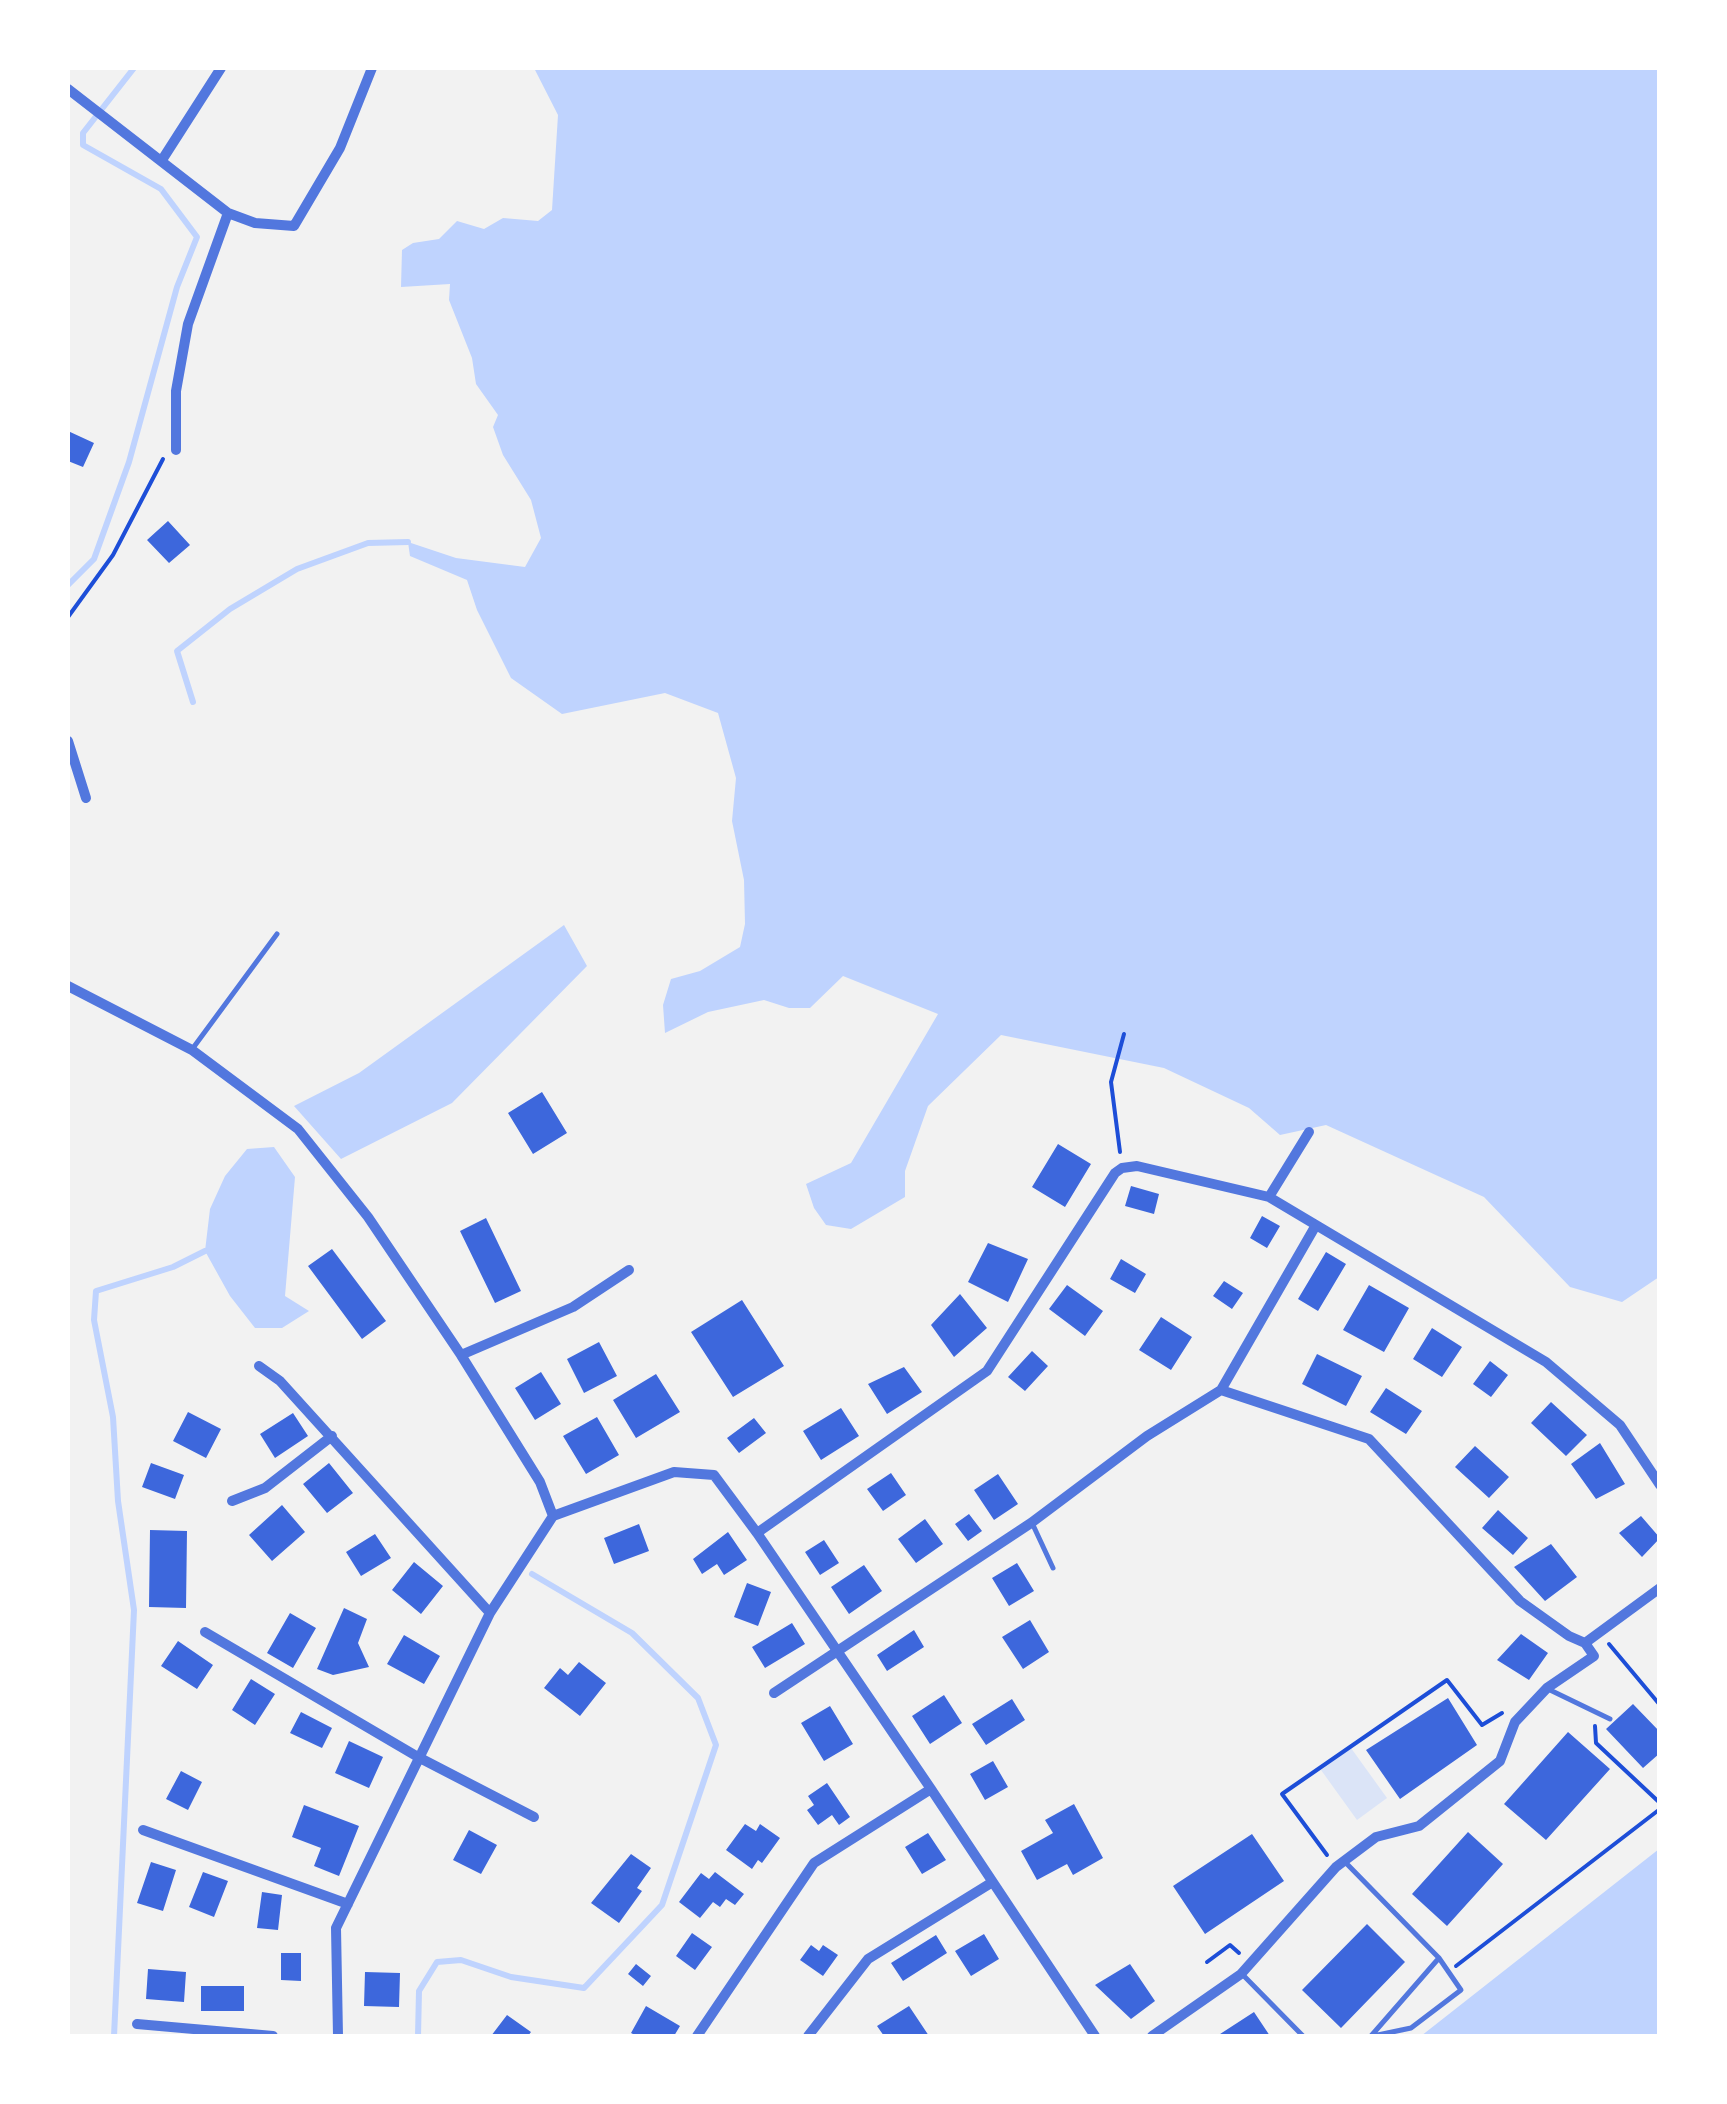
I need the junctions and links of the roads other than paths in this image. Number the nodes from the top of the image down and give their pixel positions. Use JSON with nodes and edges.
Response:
{"nodes":[{"id":1,"x":221,"y":68,"type":"edge"},
{"id":2,"x":372,"y":68,"type":"edge"},
{"id":3,"x":68,"y":89,"type":"edge"},
{"id":4,"x":162,"y":160,"type":"junction"},
{"id":5,"x":228,"y":213,"type":"junction"},
{"id":6,"x":176,"y":450,"type":"road end"},
{"id":7,"x":68,"y":741,"type":"edge"},
{"id":8,"x":86,"y":798,"type":"dead end"},
{"id":9,"x":276,"y":934,"type":"dead end"},
{"id":10,"x":68,"y":986,"type":"edge"},
{"id":11,"x":192,"y":1050,"type":"junction"},
{"id":12,"x":1309,"y":1132,"type":"dead end"},
{"id":13,"x":1269,"y":1197,"type":"junction"},
{"id":14,"x":1316,"y":1225,"type":"junction"},
{"id":15,"x":629,"y":1270,"type":"dead end"},
{"id":16,"x":461,"y":1354,"type":"junction"},
{"id":17,"x":259,"y":1366,"type":"dead end"},
{"id":18,"x":1221,"y":1390,"type":"junction"},
{"id":19,"x":332,"y":1436,"type":"junction"},
{"id":20,"x":1660,"y":1485,"type":"edge"},
{"id":21,"x":232,"y":1502,"type":"dead end"},
{"id":22,"x":553,"y":1516,"type":"junction"},
{"id":23,"x":1031,"y":1523,"type":"junction"},
{"id":24,"x":757,"y":1533,"type":"junction"},
{"id":25,"x":1053,"y":1568,"type":"dead end"},
{"id":26,"x":1660,"y":1588,"type":"edge"},
{"id":27,"x":490,"y":1613,"type":"junction"},
{"id":28,"x":205,"y":1632,"type":"dead end"},
{"id":29,"x":1585,"y":1643,"type":"junction"},
{"id":30,"x":837,"y":1652,"type":"junction"},
{"id":31,"x":1547,"y":1688,"type":"junction"},
{"id":32,"x":774,"y":1693,"type":"dead end"},
{"id":33,"x":1610,"y":1720,"type":"dead end"},
{"id":34,"x":418,"y":1756,"type":"junction"},
{"id":35,"x":932,"y":1789,"type":"junction"},
{"id":36,"x":534,"y":1816,"type":"dead end"},
{"id":37,"x":143,"y":1830,"type":"dead end"},
{"id":38,"x":1340,"y":1864,"type":"junction"},
{"id":39,"x":992,"y":1882,"type":"junction"},
{"id":40,"x":348,"y":1904,"type":"junction"},
{"id":41,"x":1438,"y":1958,"type":"junction"},
{"id":42,"x":1242,"y":1974,"type":"junction"},
{"id":43,"x":137,"y":2024,"type":"dead end"},
{"id":44,"x":814,"y":2034,"type":"edge"},
{"id":45,"x":273,"y":2036,"type":"edge"},
{"id":46,"x":338,"y":2036,"type":"edge"},
{"id":47,"x":698,"y":2036,"type":"edge"},
{"id":48,"x":1096,"y":2036,"type":"edge"},
{"id":49,"x":1152,"y":2036,"type":"edge"},
{"id":50,"x":1302,"y":2036,"type":"edge"},
{"id":51,"x":1372,"y":2036,"type":"edge"}],
"edges":[{"from":1,"to":4,"type":"street"},
{"from":2,"to":5,"type":"street"},
{"from":3,"to":4,"type":"street"},
{"from":4,"to":5,"type":"street"},
{"from":5,"to":6,"type":"street"},
{"from":7,"to":8,"type":"street"},
{"from":9,"to":11,"type":"lane"},
{"from":10,"to":11,"type":"street"},
{"from":11,"to":16,"type":"street"},
{"from":12,"to":13,"type":"street"},
{"from":13,"to":14,"type":"street"},
{"from":13,"to":24,"type":"street"},
{"from":14,"to":18,"type":"street"},
{"from":14,"to":20,"type":"street"},
{"from":15,"to":16,"type":"street"},
{"from":16,"to":22,"type":"street"},
{"from":17,"to":19,"type":"street"},
{"from":18,"to":23,"type":"street"},
{"from":18,"to":29,"type":"street"},
{"from":19,"to":21,"type":"street"},
{"from":19,"to":27,"type":"street"},
{"from":22,"to":24,"type":"street"},
{"from":22,"to":27,"type":"street"},
{"from":23,"to":25,"type":"lane"},
{"from":23,"to":30,"type":"street"},
{"from":24,"to":30,"type":"street"},
{"from":26,"to":29,"type":"street"},
{"from":27,"to":34,"type":"street"},
{"from":28,"to":34,"type":"street"},
{"from":29,"to":31,"type":"street"},
{"from":30,"to":32,"type":"street"},
{"from":30,"to":35,"type":"street"},
{"from":31,"to":33,"type":"lane"},
{"from":31,"to":38,"type":"street"},
{"from":34,"to":36,"type":"street"},
{"from":34,"to":40,"type":"street"},
{"from":35,"to":39,"type":"street"},
{"from":35,"to":47,"type":"street"},
{"from":37,"to":40,"type":"street"},
{"from":38,"to":41,"type":"lane"},
{"from":38,"to":42,"type":"street"},
{"from":39,"to":44,"type":"street"},
{"from":39,"to":48,"type":"street"},
{"from":40,"to":46,"type":"street"},
{"from":41,"to":51,"type":"lane"},
{"from":41,"to":51,"type":"lane"},
{"from":42,"to":49,"type":"street"},
{"from":42,"to":50,"type":"lane"},
{"from":43,"to":45,"type":"street"}]}
